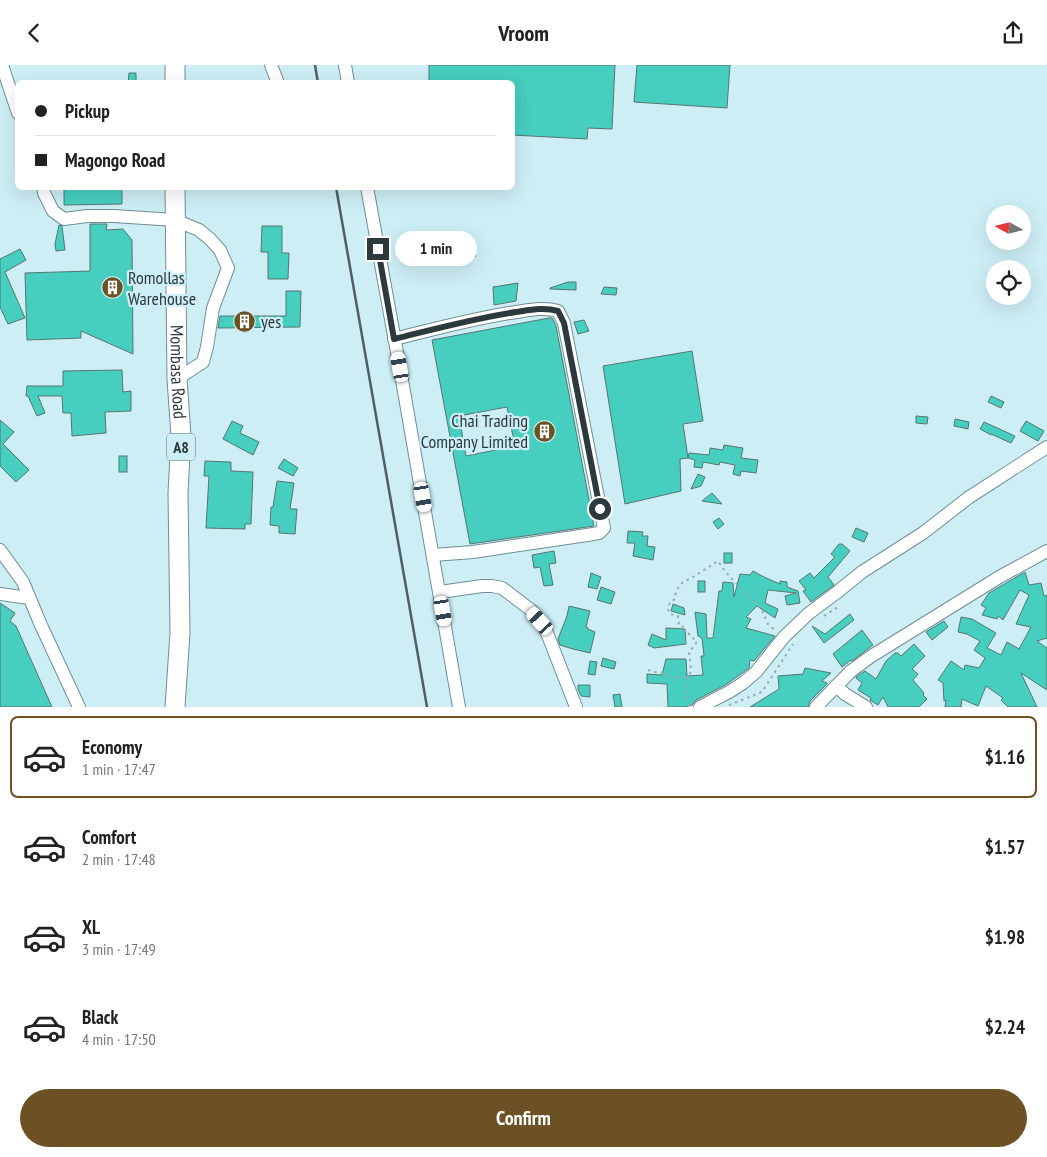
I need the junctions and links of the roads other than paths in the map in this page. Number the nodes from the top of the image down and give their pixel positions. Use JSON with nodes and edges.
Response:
{"nodes":[{"id":1,"x":2,"y":65,"type":"edge"},
{"id":2,"x":175,"y":65,"type":"edge"},
{"id":3,"x":271,"y":65,"type":"edge"},
{"id":4,"x":346,"y":65,"type":"edge"},
{"id":5,"x":175,"y":80,"type":"edge"},
{"id":6,"x":277,"y":80,"type":"edge"},
{"id":7,"x":348,"y":80,"type":"edge"},
{"id":8,"x":15,"y":104,"type":"edge"},
{"id":9,"x":44,"y":190,"type":"edge"},
{"id":10,"x":175,"y":190,"type":"edge"},
{"id":11,"x":368,"y":190,"type":"edge"},
{"id":12,"x":175,"y":220,"type":"junction"},
{"id":13,"x":394,"y":339,"type":"junction"},
{"id":14,"x":177,"y":379,"type":"junction"},
{"id":15,"x":1047,"y":447,"type":"edge"},
{"id":16,"x":0,"y":550,"type":"edge"},
{"id":17,"x":1047,"y":551,"type":"edge"},
{"id":18,"x":433,"y":555,"type":"junction"},
{"id":19,"x":440,"y":592,"type":"junction"},
{"id":20,"x":0,"y":594,"type":"edge"},
{"id":21,"x":29,"y":598,"type":"junction"},
{"id":22,"x":836,"y":686,"type":"junction"},
{"id":23,"x":79,"y":707,"type":"edge"},
{"id":24,"x":176,"y":707,"type":"edge"},
{"id":25,"x":459,"y":707,"type":"edge"},
{"id":26,"x":576,"y":707,"type":"edge"},
{"id":27,"x":700,"y":707,"type":"edge"},
{"id":28,"x":816,"y":707,"type":"edge"},
{"id":29,"x":866,"y":707,"type":"edge"}],
"edges":[{"from":1,"to":8,"type":"street"},
{"from":2,"to":5,"type":"highway"},
{"from":3,"to":6,"type":"street"},
{"from":4,"to":7,"type":"street"},
{"from":9,"to":12,"type":"street"},
{"from":10,"to":12,"type":"highway","name":"Mombasa Road","number":"A8"},
{"from":11,"to":13,"type":"street"},
{"from":12,"to":14,"type":"highway","name":"Mombasa Road","number":"A8"},
{"from":12,"to":14,"type":"street"},
{"from":13,"to":18,"type":"street"},
{"from":13,"to":18,"type":"street"},
{"from":14,"to":24,"type":"highway","name":"Mombasa Road","number":"A8"},
{"from":15,"to":27,"type":"street"},
{"from":16,"to":21,"type":"street"},
{"from":17,"to":22,"type":"street"},
{"from":18,"to":19,"type":"street"},
{"from":19,"to":25,"type":"street"},
{"from":19,"to":26,"type":"street"},
{"from":20,"to":21,"type":"street"},
{"from":21,"to":23,"type":"street"},
{"from":22,"to":28,"type":"street"},
{"from":22,"to":29,"type":"street"}]}
